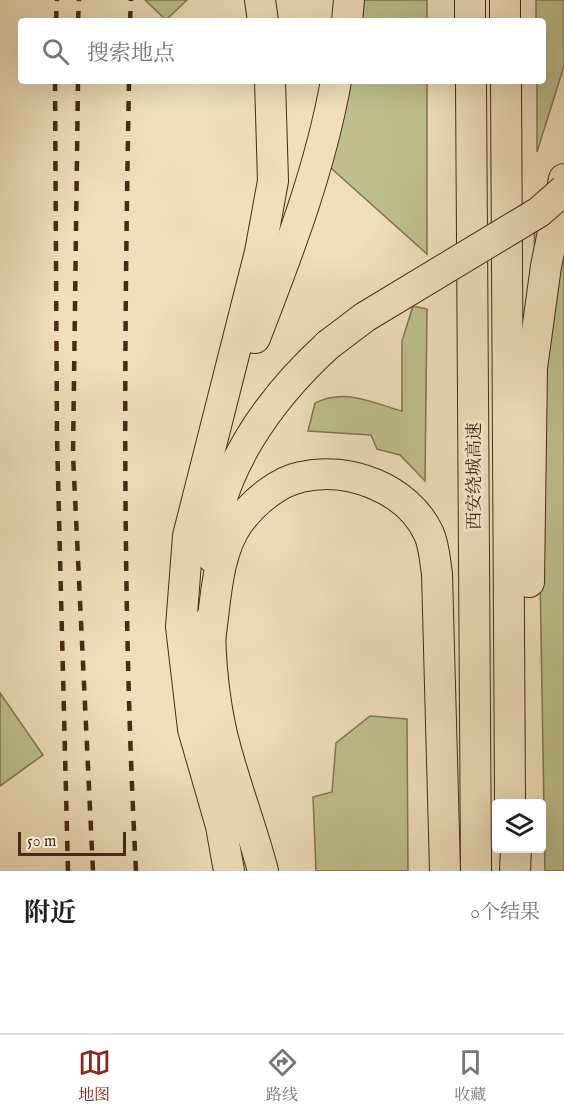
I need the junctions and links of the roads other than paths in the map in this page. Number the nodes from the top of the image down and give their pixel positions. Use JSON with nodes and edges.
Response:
{"nodes":[{"id":1,"x":260,"y":0,"type":"edge"},
{"id":2,"x":349,"y":0,"type":"edge"},
{"id":3,"x":470,"y":0,"type":"edge"},
{"id":4,"x":505,"y":0,"type":"edge"},
{"id":5,"x":263,"y":18,"type":"edge"},
{"id":6,"x":347,"y":18,"type":"edge"},
{"id":7,"x":470,"y":18,"type":"edge"},
{"id":8,"x":505,"y":18,"type":"edge"},
{"id":9,"x":270,"y":84,"type":"edge"},
{"id":10,"x":335,"y":84,"type":"edge"},
{"id":11,"x":471,"y":84,"type":"edge"},
{"id":12,"x":506,"y":84,"type":"edge"},
{"id":13,"x":564,"y":179,"type":"edge"},
{"id":14,"x":564,"y":190,"type":"edge"},
{"id":15,"x":211,"y":448,"type":"junction"},
{"id":16,"x":210,"y":640,"type":"junction"},
{"id":17,"x":510,"y":799,"type":"edge"},
{"id":18,"x":519,"y":799,"type":"edge"},
{"id":19,"x":511,"y":853,"type":"edge"},
{"id":20,"x":515,"y":853,"type":"edge"},
{"id":21,"x":229,"y":871,"type":"edge"},
{"id":22,"x":263,"y":871,"type":"edge"},
{"id":23,"x":445,"y":871,"type":"edge"},
{"id":24,"x":476,"y":871,"type":"edge"},
{"id":25,"x":513,"y":871,"type":"edge"}],
"edges":[{"from":1,"to":5,"type":"highway"},
{"from":2,"to":6,"type":"highway"},
{"from":3,"to":7,"type":"highway"},
{"from":4,"to":8,"type":"highway"},
{"from":9,"to":15,"type":"highway"},
{"from":10,"to":15,"type":"highway"},
{"from":11,"to":24,"type":"highway","name":"西安绕城高速"},
{"from":12,"to":17,"type":"highway","name":"西安绕城高速"},
{"from":13,"to":18,"type":"highway"},
{"from":14,"to":16,"type":"highway","bridge":true},
{"from":15,"to":21,"type":"highway"},
{"from":16,"to":22,"type":"highway"},
{"from":16,"to":23,"type":"highway"},
{"from":19,"to":25,"type":"highway"},
{"from":20,"to":25,"type":"highway"}]}
